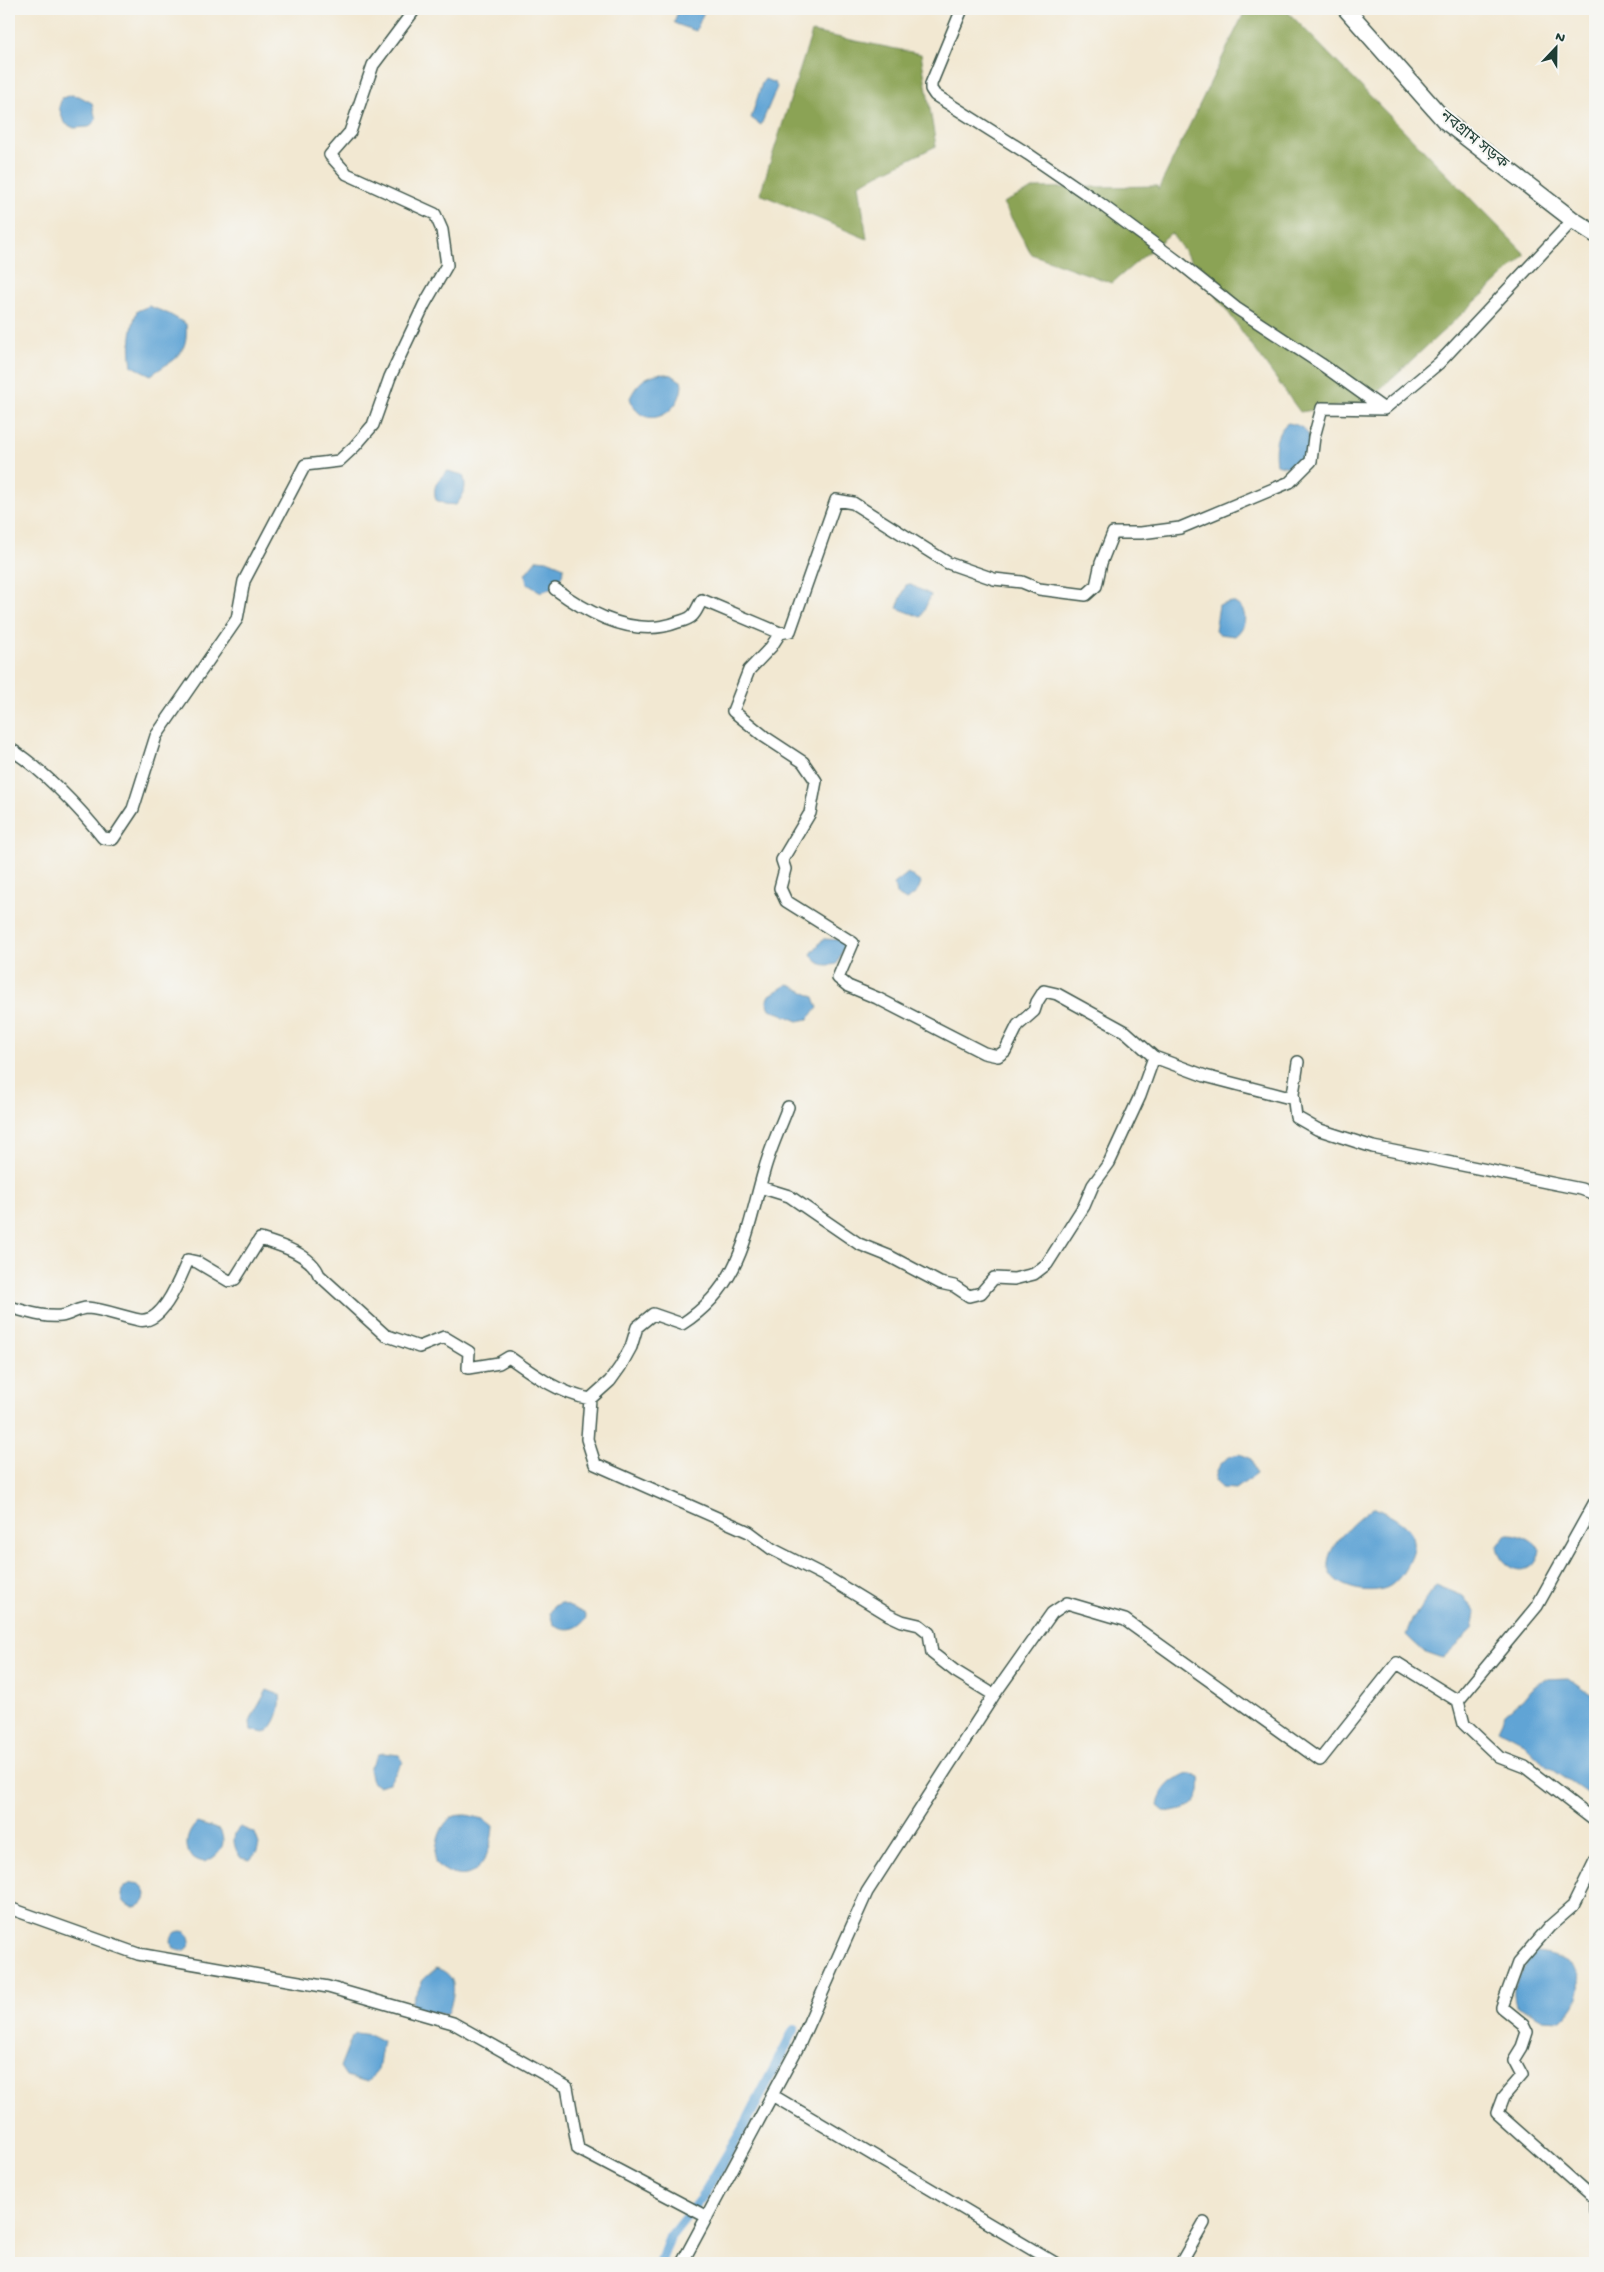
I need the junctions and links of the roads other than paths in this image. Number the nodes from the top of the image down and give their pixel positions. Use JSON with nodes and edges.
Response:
{"nodes":[{"id":1,"x":415,"y":9,"type":"edge"},
{"id":2,"x":962,"y":9,"type":"edge"},
{"id":3,"x":1346,"y":9,"type":"edge"},
{"id":4,"x":1573,"y":220,"type":"junction"},
{"id":5,"x":1595,"y":234,"type":"edge"},
{"id":6,"x":1384,"y":409,"type":"junction"},
{"id":7,"x":555,"y":589,"type":"dead end"},
{"id":8,"x":780,"y":633,"type":"junction"},
{"id":9,"x":9,"y":748,"type":"edge"},
{"id":10,"x":1154,"y":1057,"type":"junction"},
{"id":11,"x":1298,"y":1062,"type":"dead end"},
{"id":12,"x":1293,"y":1094,"type":"junction"},
{"id":13,"x":788,"y":1107,"type":"dead end"},
{"id":14,"x":760,"y":1187,"type":"junction"},
{"id":15,"x":1595,"y":1194,"type":"edge"},
{"id":16,"x":9,"y":1307,"type":"edge"},
{"id":17,"x":590,"y":1399,"type":"junction"},
{"id":18,"x":1595,"y":1502,"type":"edge"},
{"id":19,"x":994,"y":1695,"type":"junction"},
{"id":20,"x":1458,"y":1701,"type":"junction"},
{"id":21,"x":1595,"y":1821,"type":"edge"},
{"id":22,"x":1595,"y":1861,"type":"edge"},
{"id":23,"x":9,"y":1908,"type":"edge"},
{"id":24,"x":772,"y":2094,"type":"junction"},
{"id":25,"x":1595,"y":2210,"type":"edge"},
{"id":26,"x":703,"y":2214,"type":"junction"},
{"id":27,"x":1204,"y":2223,"type":"dead end"},
{"id":28,"x":682,"y":2263,"type":"edge"},
{"id":29,"x":1055,"y":2263,"type":"edge"},
{"id":30,"x":1181,"y":2263,"type":"edge"}],
"edges":[{"from":1,"to":9,"type":"street"},
{"from":2,"to":6,"type":"street"},
{"from":3,"to":4,"type":"main road","name":"নবগ্রাম সড়ক"},
{"from":4,"to":5,"type":"main road","name":"নবগ্রাম সড়ক"},
{"from":4,"to":6,"type":"street"},
{"from":6,"to":8,"type":"street"},
{"from":7,"to":8,"type":"street"},
{"from":8,"to":10,"type":"street"},
{"from":10,"to":12,"type":"street"},
{"from":10,"to":14,"type":"street"},
{"from":11,"to":12,"type":"street"},
{"from":12,"to":15,"type":"street"},
{"from":13,"to":14,"type":"street"},
{"from":14,"to":17,"type":"street"},
{"from":16,"to":17,"type":"street"},
{"from":17,"to":19,"type":"street"},
{"from":18,"to":20,"type":"street"},
{"from":19,"to":20,"type":"street"},
{"from":19,"to":24,"type":"street"},
{"from":20,"to":21,"type":"street"},
{"from":22,"to":25,"type":"street"},
{"from":23,"to":26,"type":"street"},
{"from":24,"to":26,"type":"street"},
{"from":24,"to":29,"type":"street"},
{"from":26,"to":28,"type":"street"},
{"from":27,"to":30,"type":"street"}]}
